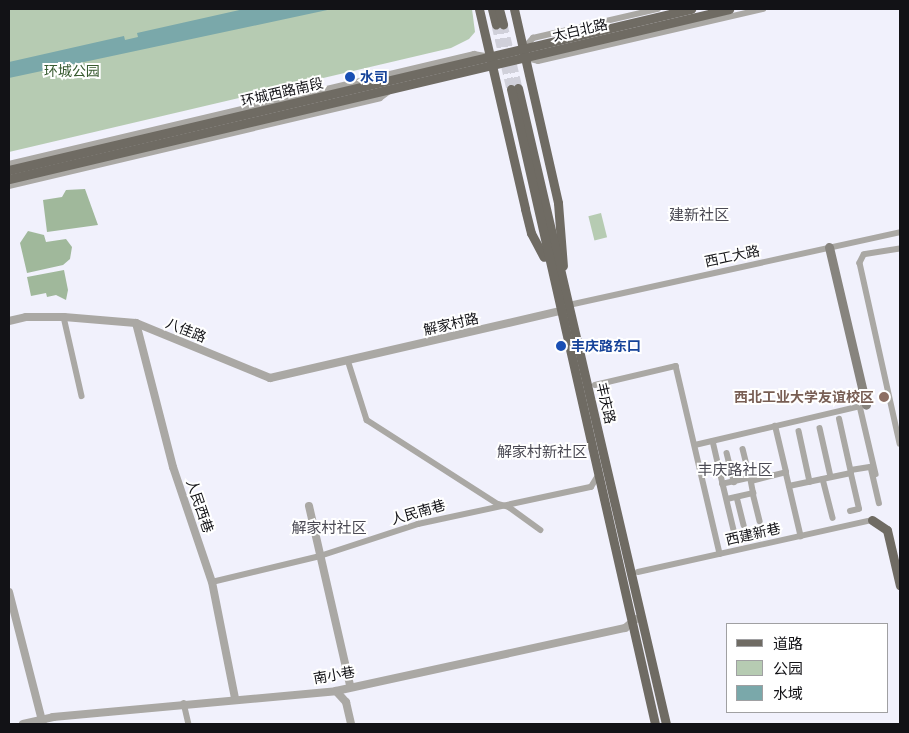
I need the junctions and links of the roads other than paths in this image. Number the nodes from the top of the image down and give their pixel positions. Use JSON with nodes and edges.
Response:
{"nodes":[{"id":1,"x":478,"y":9,"type":"edge"},
{"id":2,"x":492,"y":9,"type":"edge"},
{"id":3,"x":499,"y":9,"type":"edge"},
{"id":4,"x":514,"y":9,"type":"edge"},
{"id":5,"x":658,"y":9,"type":"edge"},
{"id":6,"x":691,"y":9,"type":"edge"},
{"id":7,"x":729,"y":9,"type":"edge"},
{"id":8,"x":763,"y":9,"type":"edge"},
{"id":9,"x":524,"y":53,"type":"junction"},
{"id":10,"x":491,"y":61,"type":"junction"},
{"id":11,"x":378,"y":76,"type":"junction"},
{"id":12,"x":364,"y":87,"type":"junction"},
{"id":13,"x":394,"y":88,"type":"junction"},
{"id":14,"x":9,"y":164,"type":"edge"},
{"id":15,"x":9,"y":170,"type":"edge"},
{"id":16,"x":9,"y":180,"type":"edge"},
{"id":17,"x":9,"y":186,"type":"edge"},
{"id":18,"x":900,"y":232,"type":"edge"},
{"id":19,"x":829,"y":247,"type":"junction"},
{"id":20,"x":900,"y":249,"type":"edge"},
{"id":21,"x":556,"y":293,"type":"junction"},
{"id":22,"x":568,"y":302,"type":"junction"},
{"id":23,"x":560,"y":310,"type":"junction"},
{"id":24,"x":64,"y":317,"type":"junction"},
{"id":25,"x":9,"y":321,"type":"edge"},
{"id":26,"x":136,"y":323,"type":"junction"},
{"id":27,"x":348,"y":360,"type":"junction"},
{"id":28,"x":595,"y":385,"type":"dead end"},
{"id":29,"x":82,"y":396,"type":"dead end"},
{"id":30,"x":863,"y":406,"type":"junction"},
{"id":31,"x":839,"y":418,"type":"dead end"},
{"id":32,"x":775,"y":426,"type":"junction"},
{"id":33,"x":820,"y":428,"type":"dead end"},
{"id":34,"x":799,"y":432,"type":"dead end"},
{"id":35,"x":713,"y":441,"type":"junction"},
{"id":36,"x":900,"y":444,"type":"edge"},
{"id":37,"x":695,"y":445,"type":"junction"},
{"id":38,"x":744,"y":449,"type":"dead end"},
{"id":39,"x":727,"y":452,"type":"dead end"},
{"id":40,"x":786,"y":472,"type":"junction"},
{"id":41,"x":851,"y":472,"type":"junction"},
{"id":42,"x":876,"y":474,"type":"dead end"},
{"id":43,"x":598,"y":476,"type":"junction"},
{"id":44,"x":831,"y":477,"type":"junction"},
{"id":45,"x":823,"y":479,"type":"junction"},
{"id":46,"x":750,"y":480,"type":"junction"},
{"id":47,"x":734,"y":482,"type":"junction"},
{"id":48,"x":810,"y":482,"type":"junction"},
{"id":49,"x":723,"y":484,"type":"junction"},
{"id":50,"x":789,"y":486,"type":"junction"},
{"id":51,"x":753,"y":493,"type":"junction"},
{"id":52,"x":737,"y":497,"type":"junction"},
{"id":53,"x":727,"y":499,"type":"junction"},
{"id":54,"x":879,"y":503,"type":"dead end"},
{"id":55,"x":309,"y":506,"type":"dead end"},
{"id":56,"x":509,"y":507,"type":"junction"},
{"id":57,"x":850,"y":510,"type":"dead end"},
{"id":58,"x":832,"y":518,"type":"dead end"},
{"id":59,"x":872,"y":520,"type":"joint"},
{"id":60,"x":760,"y":521,"type":"dead end"},
{"id":61,"x":744,"y":525,"type":"dead end"},
{"id":62,"x":541,"y":530,"type":"dead end"},
{"id":63,"x":734,"y":530,"type":"dead end"},
{"id":64,"x":801,"y":536,"type":"junction"},
{"id":65,"x":720,"y":554,"type":"junction"},
{"id":66,"x":320,"y":556,"type":"junction"},
{"id":67,"x":638,"y":572,"type":"dead end"},
{"id":68,"x":212,"y":582,"type":"junction"},
{"id":69,"x":900,"y":586,"type":"edge"},
{"id":70,"x":9,"y":592,"type":"edge"},
{"id":71,"x":642,"y":618,"type":"junction"},
{"id":72,"x":631,"y":620,"type":"junction"},
{"id":73,"x":350,"y":686,"type":"junction"},
{"id":74,"x":336,"y":691,"type":"junction"},
{"id":75,"x":234,"y":698,"type":"junction"},
{"id":76,"x":184,"y":703,"type":"junction"},
{"id":77,"x":43,"y":721,"type":"edge"},
{"id":78,"x":23,"y":724,"type":"edge"},
{"id":79,"x":189,"y":724,"type":"edge"},
{"id":80,"x":351,"y":724,"type":"edge"},
{"id":81,"x":655,"y":724,"type":"edge"},
{"id":82,"x":666,"y":724,"type":"edge"}],
"edges":[{"from":1,"to":10,"type":"main road"},
{"from":2,"to":3,"type":"main road"},
{"from":4,"to":9,"type":"main road"},
{"from":5,"to":9,"type":"street"},
{"from":6,"to":9,"type":"main road","name":"太白北路"},
{"from":7,"to":9,"type":"main road","name":"太白北路"},
{"from":8,"to":9,"type":"street"},
{"from":9,"to":10,"type":"main road","name":"环城西路南段"},
{"from":9,"to":22,"type":"main road"},
{"from":10,"to":11,"type":"street","name":"环城西路南段"},
{"from":10,"to":12,"type":"main road","name":"环城西路南段"},
{"from":10,"to":13,"type":"main road","name":"环城西路南段"},
{"from":10,"to":21,"type":"main road"},
{"from":11,"to":12,"type":"street"},
{"from":11,"to":14,"type":"street","name":"环城西路南段"},
{"from":12,"to":15,"type":"main road","name":"环城西路南段"},
{"from":13,"to":16,"type":"main road","name":"环城西路南段"},
{"from":13,"to":17,"type":"street","name":"环城西路南段"},
{"from":18,"to":19,"type":"street","name":"西工大路"},
{"from":19,"to":22,"type":"street","name":"西工大路"},
{"from":19,"to":30,"type":"main road"},
{"from":20,"to":36,"type":"street"},
{"from":21,"to":22,"type":"main road","name":"丰庆路"},
{"from":21,"to":23,"type":"main road","name":"丰庆路"},
{"from":22,"to":71,"type":"main road","name":"丰庆路"},
{"from":23,"to":27,"type":"street","name":"解家村路"},
{"from":23,"to":43,"type":"main road","name":"丰庆路"},
{"from":24,"to":25,"type":"street","name":"八佳路"},
{"from":24,"to":26,"type":"street","name":"八佳路"},
{"from":24,"to":29,"type":"street"},
{"from":26,"to":27,"type":"street","name":"八佳路"},
{"from":26,"to":68,"type":"street","name":"人民西巷"},
{"from":27,"to":56,"type":"street"},
{"from":28,"to":37,"type":"street"},
{"from":30,"to":32,"type":"street"},
{"from":30,"to":42,"type":"street"},
{"from":31,"to":41,"type":"street"},
{"from":32,"to":35,"type":"street"},
{"from":32,"to":40,"type":"street"},
{"from":33,"to":44,"type":"street"},
{"from":34,"to":48,"type":"street"},
{"from":35,"to":37,"type":"street"},
{"from":35,"to":49,"type":"street"},
{"from":37,"to":65,"type":"street"},
{"from":38,"to":46,"type":"street"},
{"from":39,"to":47,"type":"street"},
{"from":40,"to":46,"type":"street"},
{"from":40,"to":50,"type":"street"},
{"from":41,"to":44,"type":"street"},
{"from":41,"to":54,"type":"street"},
{"from":41,"to":57,"type":"street"},
{"from":43,"to":56,"type":"street","name":"人民南巷"},
{"from":43,"to":72,"type":"main road","name":"丰庆路"},
{"from":44,"to":45,"type":"street"},
{"from":45,"to":48,"type":"street"},
{"from":45,"to":58,"type":"street"},
{"from":46,"to":47,"type":"street"},
{"from":46,"to":51,"type":"street"},
{"from":47,"to":49,"type":"street"},
{"from":48,"to":50,"type":"street"},
{"from":49,"to":53,"type":"street"},
{"from":50,"to":64,"type":"street"},
{"from":51,"to":52,"type":"street"},
{"from":51,"to":60,"type":"street"},
{"from":52,"to":53,"type":"street"},
{"from":52,"to":61,"type":"street"},
{"from":53,"to":63,"type":"street"},
{"from":55,"to":66,"type":"street"},
{"from":56,"to":62,"type":"street"},
{"from":56,"to":66,"type":"street","name":"人民南巷"},
{"from":59,"to":64,"type":"street","name":"西建新巷"},
{"from":59,"to":69,"type":"main road"},
{"from":64,"to":65,"type":"street","name":"西建新巷"},
{"from":65,"to":67,"type":"street","name":"西建新巷"},
{"from":66,"to":68,"type":"street","name":"人民南巷"},
{"from":66,"to":73,"type":"street"},
{"from":68,"to":75,"type":"street","name":"人民西巷"},
{"from":70,"to":77,"type":"street"},
{"from":71,"to":72,"type":"street","name":"南小巷"},
{"from":71,"to":82,"type":"main road","name":"丰庆路"},
{"from":72,"to":73,"type":"street","name":"南小巷"},
{"from":72,"to":81,"type":"main road","name":"丰庆路"},
{"from":73,"to":74,"type":"street","name":"南小巷"},
{"from":74,"to":75,"type":"street","name":"南小巷"},
{"from":74,"to":80,"type":"street"},
{"from":75,"to":76,"type":"street","name":"南小巷"},
{"from":76,"to":77,"type":"street","name":"南小巷"},
{"from":76,"to":79,"type":"street"},
{"from":77,"to":78,"type":"street","name":"南小巷"}]}
